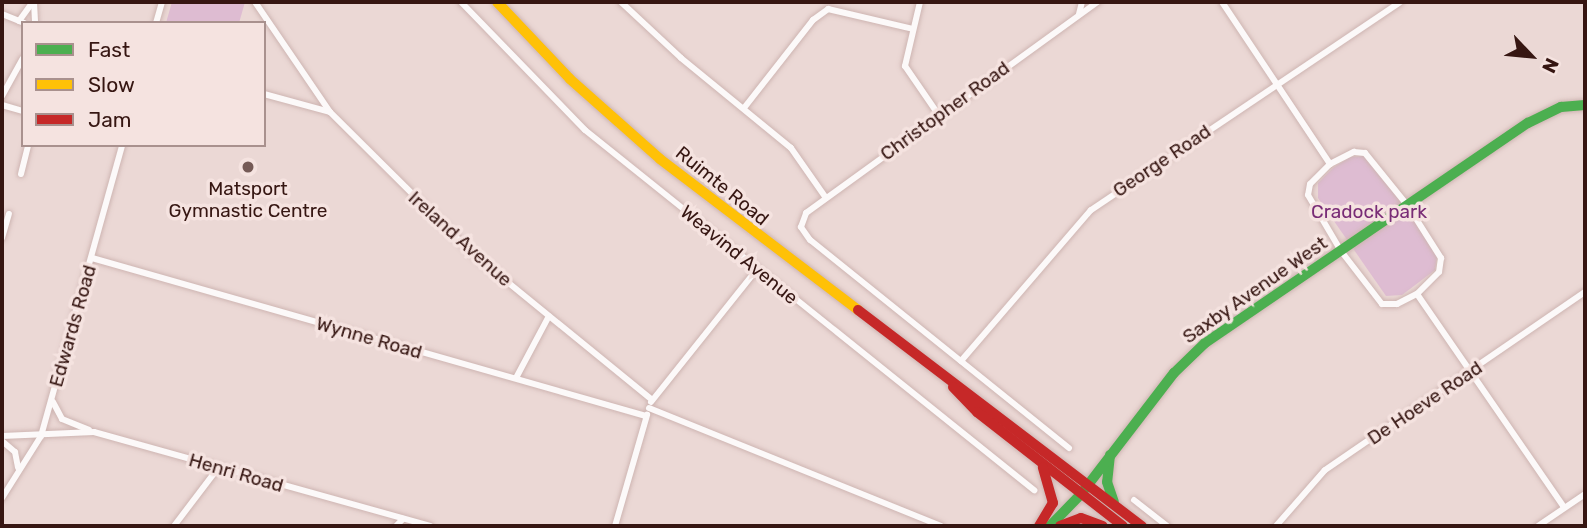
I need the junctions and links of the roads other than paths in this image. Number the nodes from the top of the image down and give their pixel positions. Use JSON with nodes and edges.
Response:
{"nodes":[{"id":1,"x":34,"y":2,"type":"edge"},
{"id":2,"x":162,"y":2,"type":"edge"},
{"id":3,"x":255,"y":2,"type":"edge"},
{"id":4,"x":461,"y":2,"type":"edge"},
{"id":5,"x":497,"y":2,"type":"edge"},
{"id":6,"x":621,"y":2,"type":"edge"},
{"id":7,"x":920,"y":2,"type":"edge"},
{"id":8,"x":1082,"y":2,"type":"edge"},
{"id":9,"x":1098,"y":2,"type":"edge"},
{"id":10,"x":1222,"y":2,"type":"edge"},
{"id":11,"x":1400,"y":2,"type":"edge"},
{"id":12,"x":630,"y":5,"type":"edge"},
{"id":13,"x":2,"y":14,"type":"edge"},
{"id":14,"x":1079,"y":14,"type":"junction"},
{"id":15,"x":23,"y":21,"type":"edge"},
{"id":16,"x":35,"y":21,"type":"edge"},
{"id":17,"x":157,"y":21,"type":"edge"},
{"id":18,"x":21,"y":22,"type":"edge"},
{"id":19,"x":912,"y":29,"type":"junction"},
{"id":20,"x":21,"y":65,"type":"edge"},
{"id":21,"x":1279,"y":84,"type":"junction"},
{"id":22,"x":266,"y":95,"type":"edge"},
{"id":23,"x":2,"y":96,"type":"edge"},
{"id":24,"x":2,"y":105,"type":"edge"},
{"id":25,"x":1585,"y":105,"type":"edge"},
{"id":26,"x":744,"y":108,"type":"junction"},
{"id":27,"x":21,"y":110,"type":"edge"},
{"id":28,"x":330,"y":112,"type":"junction"},
{"id":29,"x":938,"y":114,"type":"junction"},
{"id":30,"x":28,"y":147,"type":"edge"},
{"id":31,"x":121,"y":147,"type":"edge"},
{"id":32,"x":1330,"y":164,"type":"junction"},
{"id":33,"x":21,"y":174,"type":"dead end"},
{"id":34,"x":826,"y":198,"type":"junction"},
{"id":35,"x":1408,"y":206,"type":"junction"},
{"id":36,"x":9,"y":214,"type":"dead end"},
{"id":37,"x":2,"y":238,"type":"edge"},
{"id":38,"x":1341,"y":251,"type":"junction"},
{"id":39,"x":92,"y":258,"type":"junction"},
{"id":40,"x":757,"y":270,"type":"junction"},
{"id":41,"x":1585,"y":292,"type":"edge"},
{"id":42,"x":1418,"y":294,"type":"junction"},
{"id":43,"x":549,"y":316,"type":"junction"},
{"id":44,"x":961,"y":361,"type":"junction"},
{"id":45,"x":1471,"y":373,"type":"junction"},
{"id":46,"x":943,"y":377,"type":"junction"},
{"id":47,"x":516,"y":378,"type":"junction"},
{"id":48,"x":53,"y":400,"type":"junction"},
{"id":49,"x":652,"y":400,"type":"junction"},
{"id":50,"x":649,"y":408,"type":"junction"},
{"id":51,"x":646,"y":416,"type":"junction"},
{"id":52,"x":94,"y":432,"type":"junction"},
{"id":53,"x":41,"y":436,"type":"junction"},
{"id":54,"x":2,"y":439,"type":"edge"},
{"id":55,"x":1069,"y":448,"type":"dead end"},
{"id":56,"x":1110,"y":455,"type":"junction"},
{"id":57,"x":1040,"y":463,"type":"junction"},
{"id":58,"x":218,"y":468,"type":"junction"},
{"id":59,"x":16,"y":477,"type":"junction"},
{"id":60,"x":1089,"y":484,"type":"junction"},
{"id":61,"x":1034,"y":490,"type":"dead end"},
{"id":62,"x":1081,"y":494,"type":"junction"},
{"id":63,"x":1585,"y":494,"type":"edge"},
{"id":64,"x":2,"y":498,"type":"edge"},
{"id":65,"x":1134,"y":500,"type":"dead end"},
{"id":66,"x":1564,"y":507,"type":"junction"},
{"id":67,"x":1124,"y":513,"type":"junction"},
{"id":68,"x":403,"y":519,"type":"junction"},
{"id":69,"x":174,"y":526,"type":"edge"},
{"id":70,"x":396,"y":526,"type":"edge"},
{"id":71,"x":430,"y":526,"type":"edge"},
{"id":72,"x":615,"y":526,"type":"edge"},
{"id":73,"x":941,"y":526,"type":"edge"},
{"id":74,"x":1039,"y":526,"type":"edge"},
{"id":75,"x":1050,"y":526,"type":"edge"},
{"id":76,"x":1060,"y":526,"type":"edge"},
{"id":77,"x":1103,"y":526,"type":"edge"},
{"id":78,"x":1123,"y":526,"type":"edge"},
{"id":79,"x":1142,"y":526,"type":"edge"},
{"id":80,"x":1167,"y":526,"type":"edge"},
{"id":81,"x":1276,"y":526,"type":"edge"},
{"id":82,"x":1538,"y":526,"type":"edge"}],
"edges":[{"from":1,"to":15,"type":"street"},
{"from":1,"to":16,"type":"street"},
{"from":2,"to":17,"type":"street"},
{"from":3,"to":28,"type":"street"},
{"from":4,"to":40,"type":"street","name":"Weavind Avenue"},
{"from":5,"to":46,"type":"main road","name":"Ruimte Road"},
{"from":6,"to":12,"type":"street"},
{"from":7,"to":19,"type":"street"},
{"from":8,"to":14,"type":"street"},
{"from":9,"to":14,"type":"street","name":"Christopher Road"},
{"from":10,"to":21,"type":"street"},
{"from":11,"to":21,"type":"street","name":"George Road"},
{"from":12,"to":26,"type":"street"},
{"from":13,"to":18,"type":"street"},
{"from":14,"to":29,"type":"street","name":"Christopher Road"},
{"from":19,"to":26,"type":"street"},
{"from":19,"to":29,"type":"street"},
{"from":20,"to":23,"type":"street"},
{"from":21,"to":32,"type":"street"},
{"from":21,"to":44,"type":"street","name":"George Road"},
{"from":22,"to":28,"type":"street","name":"Ireland Avenue"},
{"from":24,"to":27,"type":"street"},
{"from":25,"to":35,"type":"main road","name":"Saxby Avenue West"},
{"from":26,"to":34,"type":"street"},
{"from":28,"to":43,"type":"street","name":"Ireland Avenue"},
{"from":29,"to":34,"type":"street","name":"Christopher Road"},
{"from":30,"to":33,"type":"street"},
{"from":31,"to":39,"type":"street","name":"Edwards Road"},
{"from":32,"to":35,"type":"street"},
{"from":32,"to":38,"type":"street"},
{"from":34,"to":44,"type":"street","name":"Christopher Road"},
{"from":35,"to":38,"type":"main road","name":"Saxby Avenue West"},
{"from":35,"to":42,"type":"street"},
{"from":36,"to":37,"type":"street"},
{"from":38,"to":42,"type":"street"},
{"from":38,"to":56,"type":"main road","name":"Saxby Avenue West"},
{"from":39,"to":47,"type":"street","name":"Wynne Road"},
{"from":39,"to":48,"type":"street","name":"Edwards Road"},
{"from":40,"to":49,"type":"street"},
{"from":40,"to":61,"type":"street","name":"Weavind Avenue"},
{"from":41,"to":45,"type":"street","name":"De Hoeve Road"},
{"from":42,"to":45,"type":"street"},
{"from":43,"to":47,"type":"street"},
{"from":43,"to":49,"type":"street","name":"Ireland Avenue"},
{"from":44,"to":55,"type":"street"},
{"from":45,"to":66,"type":"street"},
{"from":45,"to":81,"type":"street","name":"De Hoeve Road"},
{"from":46,"to":57,"type":"main road","name":"Ruimte Road"},
{"from":46,"to":60,"type":"main road","name":"Ruimte Road"},
{"from":47,"to":51,"type":"street","name":"Wynne Road"},
{"from":48,"to":52,"type":"street"},
{"from":48,"to":53,"type":"street","name":"Edwards Road"},
{"from":49,"to":50,"type":"street"},
{"from":50,"to":51,"type":"street"},
{"from":50,"to":73,"type":"street"},
{"from":51,"to":72,"type":"street"},
{"from":52,"to":53,"type":"street","name":"Henri Road"},
{"from":52,"to":58,"type":"street","name":"Henri Road"},
{"from":53,"to":54,"type":"street","name":"Henri Road"},
{"from":53,"to":59,"type":"street","name":"Edwards Road"},
{"from":54,"to":59,"type":"street"},
{"from":56,"to":60,"type":"main road","name":"Saxby Avenue West"},
{"from":56,"to":67,"type":"main road"},
{"from":57,"to":62,"type":"main road","name":"Ruimte Road"},
{"from":57,"to":74,"type":"main road"},
{"from":58,"to":68,"type":"street","name":"Henri Road"},
{"from":58,"to":69,"type":"street"},
{"from":59,"to":64,"type":"street","name":"Edwards Road"},
{"from":60,"to":62,"type":"main road","name":"Saxby Avenue West"},
{"from":60,"to":67,"type":"main road","name":"Ruimte Road"},
{"from":62,"to":75,"type":"main road","name":"Saxby Avenue West"},
{"from":62,"to":78,"type":"main road","name":"Ruimte Road"},
{"from":63,"to":66,"type":"street"},
{"from":65,"to":80,"type":"street"},
{"from":66,"to":82,"type":"street"},
{"from":67,"to":79,"type":"main road","name":"Ruimte Road"},
{"from":68,"to":70,"type":"street"},
{"from":68,"to":71,"type":"street","name":"Henri Road"},
{"from":76,"to":77,"type":"main road"}]}
